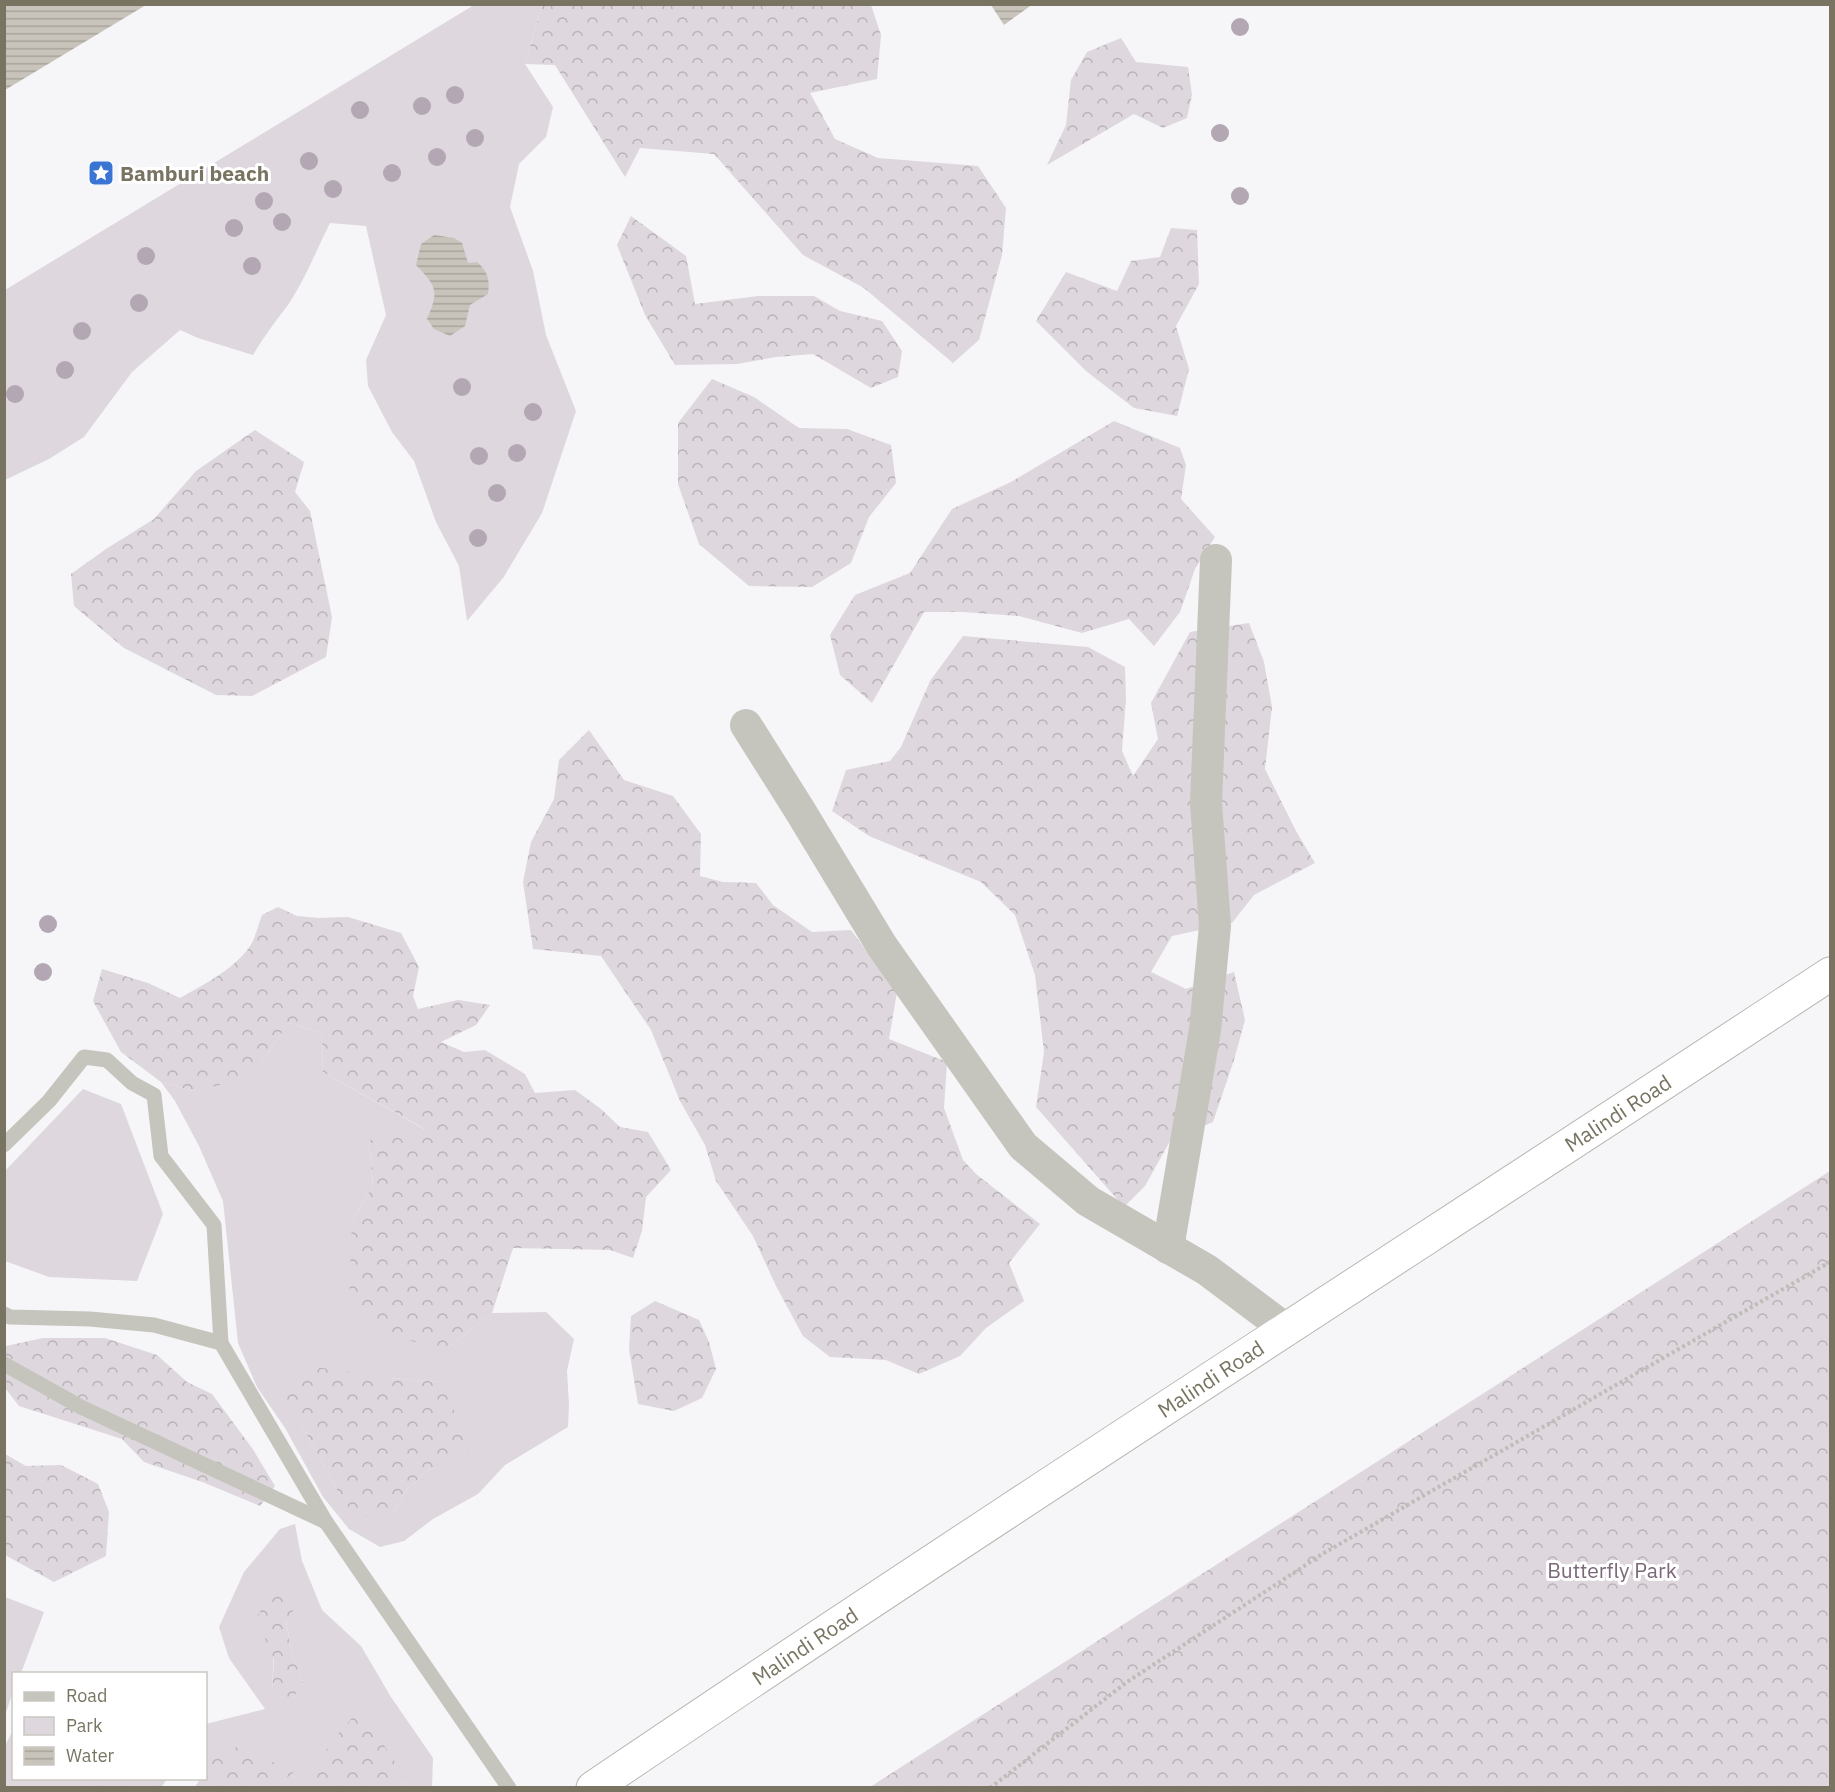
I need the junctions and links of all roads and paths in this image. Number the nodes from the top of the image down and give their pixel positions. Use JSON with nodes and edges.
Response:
{"nodes":[{"id":1,"x":1216,"y":560,"type":"dead end"},
{"id":2,"x":746,"y":725,"type":"dead end"},
{"id":3,"x":1830,"y":974,"type":"edge"},
{"id":4,"x":4,"y":1145,"type":"edge"},
{"id":5,"x":1168,"y":1248,"type":"junction"},
{"id":6,"x":1830,"y":1262,"type":"edge"},
{"id":7,"x":4,"y":1314,"type":"edge"},
{"id":8,"x":1287,"y":1330,"type":"junction"},
{"id":9,"x":221,"y":1343,"type":"junction"},
{"id":10,"x":4,"y":1364,"type":"edge"},
{"id":11,"x":326,"y":1522,"type":"junction"},
{"id":12,"x":509,"y":1788,"type":"edge"},
{"id":13,"x":593,"y":1788,"type":"edge"},
{"id":14,"x":990,"y":1788,"type":"edge"}],
"edges":[{"from":1,"to":5,"type":"street"},
{"from":2,"to":5,"type":"street"},
{"from":3,"to":8,"type":"highway","name":"Malindi Road"},
{"from":4,"to":9,"type":"lane"},
{"from":5,"to":8,"type":"street"},
{"from":6,"to":14,"type":"path"},
{"from":7,"to":9,"type":"lane"},
{"from":8,"to":13,"type":"highway","name":"Malindi Road"},
{"from":9,"to":11,"type":"lane"},
{"from":10,"to":11,"type":"lane"},
{"from":11,"to":12,"type":"lane"}]}
